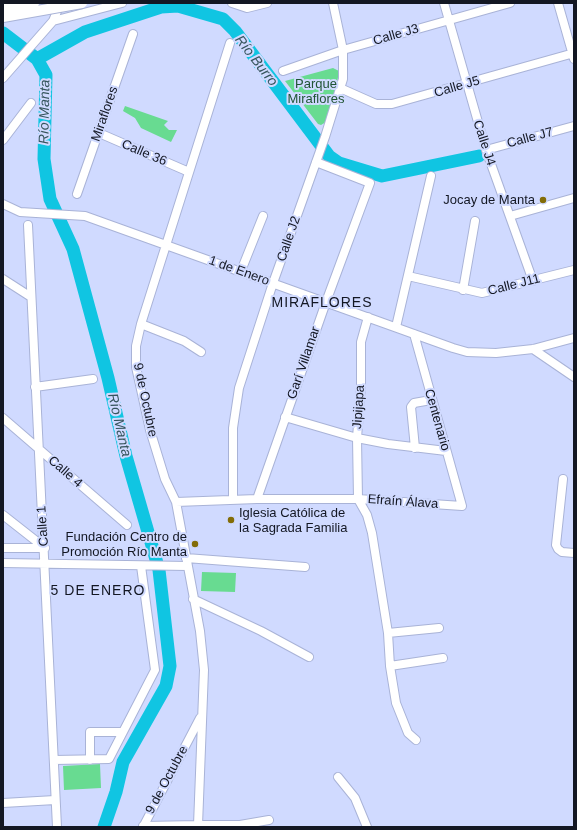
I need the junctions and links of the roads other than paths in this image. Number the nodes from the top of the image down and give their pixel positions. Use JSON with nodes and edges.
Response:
{"nodes":[{"id":1,"x":34,"y":3,"type":"edge"},
{"id":2,"x":61,"y":3,"type":"edge"},
{"id":3,"x":82,"y":3,"type":"edge"},
{"id":4,"x":122,"y":3,"type":"edge"},
{"id":5,"x":232,"y":3,"type":"edge"},
{"id":6,"x":267,"y":3,"type":"edge"},
{"id":7,"x":332,"y":3,"type":"edge"},
{"id":8,"x":444,"y":3,"type":"edge"},
{"id":9,"x":510,"y":3,"type":"edge"},
{"id":10,"x":558,"y":3,"type":"edge"},
{"id":11,"x":3,"y":8,"type":"edge"},
{"id":12,"x":3,"y":17,"type":"edge"},
{"id":13,"x":448,"y":20,"type":"junction"},
{"id":14,"x":53,"y":21,"type":"junction"},
{"id":15,"x":133,"y":34,"type":"dead end"},
{"id":16,"x":230,"y":43,"type":"dead end"},
{"id":17,"x":344,"y":50,"type":"junction"},
{"id":18,"x":573,"y":55,"type":"edge"},
{"id":19,"x":6,"y":71,"type":"edge"},
{"id":20,"x":283,"y":71,"type":"dead end"},
{"id":21,"x":466,"y":84,"type":"junction"},
{"id":22,"x":340,"y":88,"type":"junction"},
{"id":23,"x":31,"y":103,"type":"dead end"},
{"id":24,"x":574,"y":126,"type":"edge"},
{"id":25,"x":99,"y":133,"type":"junction"},
{"id":26,"x":3,"y":140,"type":"edge"},
{"id":27,"x":486,"y":150,"type":"junction"},
{"id":28,"x":316,"y":162,"type":"junction"},
{"id":29,"x":190,"y":172,"type":"junction"},
{"id":30,"x":431,"y":176,"type":"dead end"},
{"id":31,"x":77,"y":194,"type":"dead end"},
{"id":32,"x":574,"y":198,"type":"edge"},
{"id":33,"x":3,"y":204,"type":"edge"},
{"id":34,"x":263,"y":216,"type":"dead end"},
{"id":35,"x":510,"y":216,"type":"junction"},
{"id":36,"x":475,"y":221,"type":"dead end"},
{"id":37,"x":28,"y":225,"type":"dead end"},
{"id":38,"x":166,"y":245,"type":"junction"},
{"id":39,"x":574,"y":270,"type":"edge"},
{"id":40,"x":240,"y":271,"type":"junction"},
{"id":41,"x":408,"y":276,"type":"junction"},
{"id":42,"x":3,"y":279,"type":"edge"},
{"id":43,"x":533,"y":281,"type":"junction"},
{"id":44,"x":273,"y":283,"type":"junction"},
{"id":45,"x":463,"y":290,"type":"junction"},
{"id":46,"x":31,"y":297,"type":"junction"},
{"id":47,"x":326,"y":302,"type":"junction"},
{"id":48,"x":368,"y":317,"type":"junction"},
{"id":49,"x":141,"y":324,"type":"junction"},
{"id":50,"x":396,"y":327,"type":"junction"},
{"id":51,"x":414,"y":334,"type":"junction"},
{"id":52,"x":574,"y":338,"type":"edge"},
{"id":53,"x":533,"y":349,"type":"junction"},
{"id":54,"x":201,"y":352,"type":"dead end"},
{"id":55,"x":574,"y":377,"type":"edge"},
{"id":56,"x":94,"y":379,"type":"dead end"},
{"id":57,"x":35,"y":387,"type":"junction"},
{"id":58,"x":431,"y":400,"type":"junction"},
{"id":59,"x":285,"y":417,"type":"junction"},
{"id":60,"x":3,"y":418,"type":"edge"},
{"id":61,"x":357,"y":438,"type":"junction"},
{"id":62,"x":415,"y":448,"type":"junction"},
{"id":63,"x":38,"y":449,"type":"junction"},
{"id":64,"x":446,"y":451,"type":"junction"},
{"id":65,"x":563,"y":479,"type":"dead end"},
{"id":66,"x":358,"y":498,"type":"junction"},
{"id":67,"x":233,"y":499,"type":"junction"},
{"id":68,"x":257,"y":499,"type":"junction"},
{"id":69,"x":176,"y":502,"type":"junction"},
{"id":70,"x":462,"y":506,"type":"joint"},
{"id":71,"x":3,"y":515,"type":"edge"},
{"id":72,"x":127,"y":525,"type":"dead end"},
{"id":73,"x":3,"y":548,"type":"edge"},
{"id":74,"x":45,"y":548,"type":"junction"},
{"id":75,"x":574,"y":553,"type":"edge"},
{"id":76,"x":186,"y":562,"type":"junction"},
{"id":77,"x":3,"y":563,"type":"edge"},
{"id":78,"x":46,"y":563,"type":"junction"},
{"id":79,"x":144,"y":566,"type":"junction"},
{"id":80,"x":305,"y":567,"type":"dead end"},
{"id":81,"x":193,"y":599,"type":"junction"},
{"id":82,"x":439,"y":628,"type":"dead end"},
{"id":83,"x":388,"y":633,"type":"junction"},
{"id":84,"x":309,"y":657,"type":"dead end"},
{"id":85,"x":443,"y":658,"type":"dead end"},
{"id":86,"x":390,"y":666,"type":"junction"},
{"id":87,"x":201,"y":716,"type":"junction"},
{"id":88,"x":121,"y":732,"type":"junction"},
{"id":89,"x":416,"y":740,"type":"dead end"},
{"id":90,"x":54,"y":760,"type":"junction"},
{"id":91,"x":90,"y":760,"type":"junction"},
{"id":92,"x":338,"y":777,"type":"dead end"},
{"id":93,"x":55,"y":800,"type":"junction"},
{"id":94,"x":3,"y":803,"type":"edge"},
{"id":95,"x":269,"y":820,"type":"dead end"},
{"id":96,"x":198,"y":825,"type":"junction"},
{"id":97,"x":57,"y":827,"type":"edge"},
{"id":98,"x":143,"y":827,"type":"edge"},
{"id":99,"x":367,"y":827,"type":"edge"}],
"edges":[{"from":1,"to":11,"type":"main road","bridge":true},
{"from":1,"to":14,"type":"street"},
{"from":2,"to":14,"type":"street"},
{"from":3,"to":12,"type":"main road","bridge":true},
{"from":4,"to":14,"type":"street"},
{"from":5,"to":6,"type":"street"},
{"from":7,"to":17,"type":"street","name":"Calle J2"},
{"from":8,"to":13,"type":"street","name":"Calle J4"},
{"from":9,"to":13,"type":"street","name":"Calle J3"},
{"from":10,"to":18,"type":"street"},
{"from":13,"to":17,"type":"street","name":"Calle J3"},
{"from":13,"to":21,"type":"street","name":"Calle J4"},
{"from":14,"to":19,"type":"street"},
{"from":15,"to":25,"type":"street","name":"Miraflores"},
{"from":16,"to":29,"type":"street","name":"9 de Octubre"},
{"from":17,"to":20,"type":"street","name":"Calle J3"},
{"from":17,"to":22,"type":"street","name":"Calle J2"},
{"from":18,"to":21,"type":"street","name":"Calle J5"},
{"from":21,"to":22,"type":"street","name":"Calle J5"},
{"from":21,"to":27,"type":"street","name":"Calle J4"},
{"from":22,"to":28,"type":"street","name":"Calle J2"},
{"from":23,"to":26,"type":"street"},
{"from":24,"to":27,"type":"street","name":"Calle J7"},
{"from":25,"to":29,"type":"street","name":"Calle 36"},
{"from":25,"to":31,"type":"street","name":"Miraflores"},
{"from":27,"to":35,"type":"street","name":"Calle J4"},
{"from":28,"to":44,"type":"street","name":"Calle J2"},
{"from":28,"to":47,"type":"street","name":"Garí Villamar"},
{"from":29,"to":38,"type":"street","name":"9 de Octubre"},
{"from":30,"to":41,"type":"street"},
{"from":32,"to":35,"type":"street"},
{"from":33,"to":38,"type":"street","name":"1 de Enero"},
{"from":34,"to":40,"type":"street"},
{"from":35,"to":43,"type":"street","name":"Calle J4"},
{"from":36,"to":45,"type":"street"},
{"from":37,"to":46,"type":"street","name":"Calle 1"},
{"from":38,"to":40,"type":"street","name":"1 de Enero"},
{"from":38,"to":49,"type":"street","name":"9 de Octubre"},
{"from":39,"to":43,"type":"street","name":"Calle J11"},
{"from":40,"to":44,"type":"street","name":"1 de Enero"},
{"from":41,"to":45,"type":"street","name":"Calle J11"},
{"from":41,"to":50,"type":"street"},
{"from":42,"to":46,"type":"street"},
{"from":43,"to":45,"type":"street","name":"Calle J11"},
{"from":44,"to":47,"type":"street","name":"1 de Enero"},
{"from":44,"to":67,"type":"street","name":"Calle J2"},
{"from":46,"to":57,"type":"street","name":"Calle 1"},
{"from":47,"to":48,"type":"street","name":"1 de Enero"},
{"from":47,"to":59,"type":"street","name":"Garí Villamar"},
{"from":48,"to":50,"type":"street","name":"1 de Enero"},
{"from":48,"to":61,"type":"street","name":"Jipijapa"},
{"from":49,"to":54,"type":"street"},
{"from":49,"to":69,"type":"street","name":"9 de Octubre"},
{"from":50,"to":51,"type":"street","name":"1 de Enero"},
{"from":51,"to":53,"type":"street","name":"1 de Enero"},
{"from":51,"to":58,"type":"street","name":"Centenario"},
{"from":52,"to":53,"type":"street","name":"1 de Enero"},
{"from":53,"to":55,"type":"street"},
{"from":56,"to":57,"type":"street"},
{"from":57,"to":63,"type":"street","name":"Calle 1"},
{"from":58,"to":62,"type":"street"},
{"from":58,"to":64,"type":"street","name":"Centenario"},
{"from":59,"to":61,"type":"street"},
{"from":59,"to":68,"type":"street","name":"Garí Villamar"},
{"from":60,"to":63,"type":"street","name":"Calle 4"},
{"from":61,"to":62,"type":"street"},
{"from":61,"to":66,"type":"street","name":"Jipijapa"},
{"from":62,"to":64,"type":"street"},
{"from":63,"to":72,"type":"street","name":"Calle 4"},
{"from":63,"to":74,"type":"street","name":"Calle 1"},
{"from":64,"to":70,"type":"street","name":"Centenario"},
{"from":65,"to":75,"type":"street"},
{"from":66,"to":68,"type":"street","name":"Efraín Álava"},
{"from":66,"to":70,"type":"street","name":"Efraín Álava"},
{"from":66,"to":83,"type":"street"},
{"from":67,"to":68,"type":"street","name":"Efraín Álava"},
{"from":67,"to":69,"type":"street","name":"Efraín Álava"},
{"from":69,"to":76,"type":"street","name":"9 de Octubre"},
{"from":71,"to":74,"type":"street"},
{"from":73,"to":74,"type":"street"},
{"from":74,"to":78,"type":"street","name":"Calle 1"},
{"from":76,"to":79,"type":"street"},
{"from":76,"to":80,"type":"street"},
{"from":76,"to":81,"type":"street","name":"9 de Octubre"},
{"from":77,"to":78,"type":"street"},
{"from":78,"to":79,"type":"street"},
{"from":78,"to":90,"type":"street","name":"Calle 1"},
{"from":79,"to":88,"type":"street"},
{"from":81,"to":84,"type":"street"},
{"from":81,"to":87,"type":"street","name":"9 de Octubre"},
{"from":82,"to":83,"type":"street"},
{"from":83,"to":86,"type":"street"},
{"from":85,"to":86,"type":"street"},
{"from":86,"to":89,"type":"street"},
{"from":87,"to":96,"type":"street","name":"9 de Octubre"},
{"from":87,"to":98,"type":"street","name":"9 de Octubre"},
{"from":88,"to":91,"type":"street"},
{"from":88,"to":91,"type":"street"},
{"from":90,"to":91,"type":"street"},
{"from":90,"to":93,"type":"street","name":"Calle 1"},
{"from":92,"to":99,"type":"street"},
{"from":93,"to":94,"type":"street"},
{"from":93,"to":97,"type":"street","name":"Calle 1"},
{"from":95,"to":96,"type":"street"},
{"from":96,"to":98,"type":"street","name":"9 de Octubre"}]}
